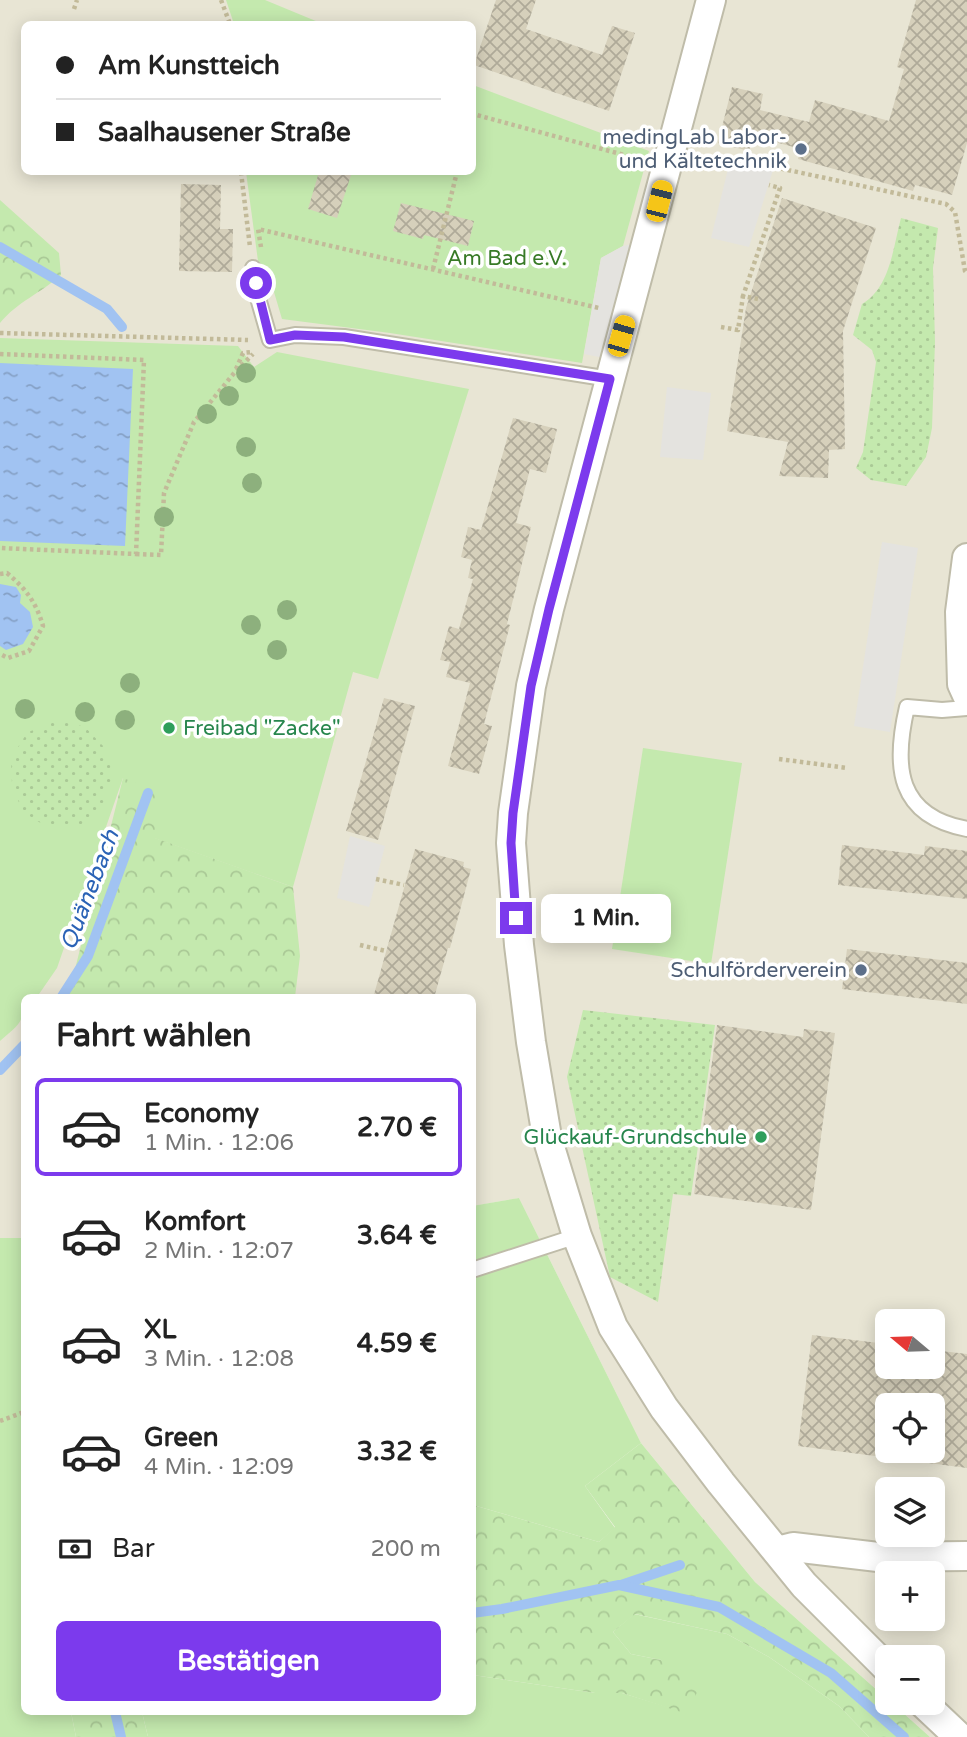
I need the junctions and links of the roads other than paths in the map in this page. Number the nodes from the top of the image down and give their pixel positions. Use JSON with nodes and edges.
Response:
{"nodes":[{"id":1,"x":711,"y":0,"type":"edge"},
{"id":2,"x":253,"y":268,"type":"road end"},
{"id":3,"x":610,"y":379,"type":"junction"},
{"id":4,"x":967,"y":558,"type":"edge"},
{"id":5,"x":967,"y":695,"type":"edge"},
{"id":6,"x":967,"y":708,"type":"edge"},
{"id":7,"x":967,"y":829,"type":"edge"},
{"id":8,"x":577,"y":1236,"type":"junction"},
{"id":9,"x":476,"y":1269,"type":"edge"},
{"id":10,"x":777,"y":1551,"type":"junction"},
{"id":11,"x":967,"y":1556,"type":"edge"},
{"id":12,"x":875,"y":1656,"type":"edge"},
{"id":13,"x":936,"y":1715,"type":"edge"},
{"id":14,"x":959,"y":1737,"type":"edge"}],
"edges":[{"from":1,"to":3,"type":"street"},
{"from":2,"to":3,"type":"lane"},
{"from":3,"to":8,"type":"street"},
{"from":4,"to":5,"type":"street"},
{"from":6,"to":7,"type":"lane"},
{"from":8,"to":9,"type":"lane"},
{"from":8,"to":10,"type":"street"},
{"from":10,"to":11,"type":"street"},
{"from":10,"to":12,"type":"street"},
{"from":13,"to":14,"type":"street"}]}
